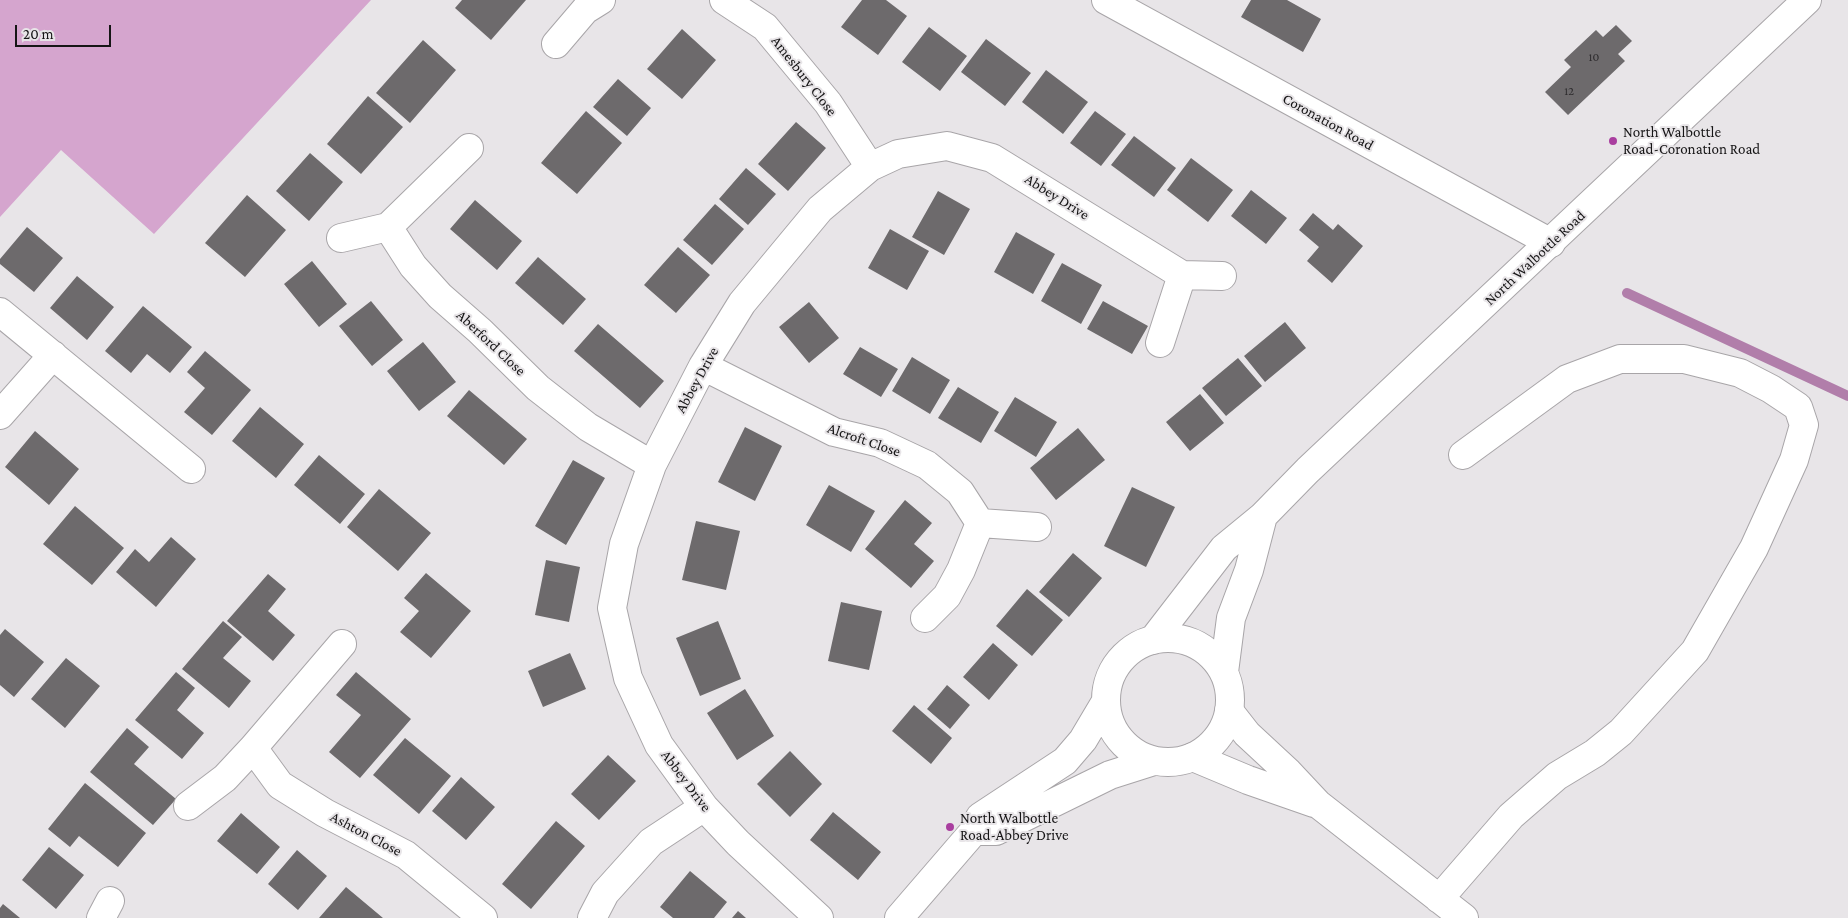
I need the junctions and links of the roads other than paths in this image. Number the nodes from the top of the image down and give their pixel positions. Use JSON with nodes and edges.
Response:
{"nodes":[{"id":1,"x":601,"y":0,"type":"edge"},
{"id":2,"x":724,"y":0,"type":"edge"},
{"id":3,"x":1106,"y":0,"type":"edge"},
{"id":4,"x":1807,"y":0,"type":"edge"},
{"id":5,"x":556,"y":44,"type":"dead end"},
{"id":6,"x":470,"y":148,"type":"dead end"},
{"id":7,"x":870,"y":167,"type":"junction"},
{"id":8,"x":388,"y":227,"type":"junction"},
{"id":9,"x":342,"y":238,"type":"dead end"},
{"id":10,"x":1551,"y":243,"type":"junction"},
{"id":11,"x":1182,"y":275,"type":"junction"},
{"id":12,"x":1222,"y":276,"type":"dead end"},
{"id":13,"x":0,"y":312,"type":"edge"},
{"id":14,"x":1160,"y":343,"type":"dead end"},
{"id":15,"x":53,"y":355,"type":"junction"},
{"id":16,"x":703,"y":366,"type":"junction"},
{"id":17,"x":0,"y":415,"type":"edge"},
{"id":18,"x":1463,"y":455,"type":"dead end"},
{"id":19,"x":652,"y":465,"type":"junction"},
{"id":20,"x":191,"y":469,"type":"dead end"},
{"id":21,"x":1263,"y":516,"type":"junction"},
{"id":22,"x":980,"y":523,"type":"junction"},
{"id":23,"x":1037,"y":527,"type":"dead end"},
{"id":24,"x":925,"y":618,"type":"dead end"},
{"id":25,"x":1153,"y":640,"type":"junction"},
{"id":26,"x":342,"y":644,"type":"dead end"},
{"id":27,"x":1224,"y":672,"type":"junction"},
{"id":28,"x":1105,"y":703,"type":"junction"},
{"id":29,"x":1229,"y":711,"type":"junction"},
{"id":30,"x":253,"y":748,"type":"junction"},
{"id":31,"x":1193,"y":757,"type":"junction"},
{"id":32,"x":1154,"y":761,"type":"junction"},
{"id":33,"x":1318,"y":804,"type":"junction"},
{"id":34,"x":188,"y":806,"type":"dead end"},
{"id":35,"x":704,"y":807,"type":"junction"},
{"id":36,"x":974,"y":831,"type":"junction"},
{"id":37,"x":1439,"y":899,"type":"junction"},
{"id":38,"x":483,"y":918,"type":"edge"},
{"id":39,"x":592,"y":918,"type":"edge"},
{"id":40,"x":819,"y":918,"type":"edge"},
{"id":41,"x":899,"y":918,"type":"edge"},
{"id":42,"x":1464,"y":918,"type":"edge"}],
"edges":[{"from":1,"to":5,"type":"street"},
{"from":2,"to":7,"type":"street","name":"Amesbury Close"},
{"from":3,"to":10,"type":"street","name":"Coronation Road"},
{"from":4,"to":10,"type":"street","name":"North Walbottle Road"},
{"from":6,"to":8,"type":"street"},
{"from":7,"to":11,"type":"street","name":"Abbey Drive"},
{"from":7,"to":16,"type":"street","name":"Abbey Drive"},
{"from":8,"to":9,"type":"street"},
{"from":8,"to":19,"type":"street","name":"Aberford Close"},
{"from":10,"to":21,"type":"street","name":"North Walbottle Road"},
{"from":11,"to":12,"type":"street"},
{"from":11,"to":14,"type":"street"},
{"from":13,"to":15,"type":"street"},
{"from":15,"to":17,"type":"street"},
{"from":15,"to":20,"type":"street"},
{"from":16,"to":19,"type":"street","name":"Abbey Drive"},
{"from":16,"to":22,"type":"street","name":"Alcroft Close"},
{"from":18,"to":37,"type":"street"},
{"from":19,"to":35,"type":"street","name":"Abbey Drive"},
{"from":21,"to":25,"type":"street","name":"North Walbottle Road"},
{"from":21,"to":27,"type":"street","name":"North Walbottle Road"},
{"from":22,"to":23,"type":"street"},
{"from":22,"to":24,"type":"street"},
{"from":25,"to":27,"type":"street","name":"North Walbottle Road"},
{"from":25,"to":28,"type":"street","name":"North Walbottle Road"},
{"from":26,"to":30,"type":"street"},
{"from":27,"to":29,"type":"street","name":"North Walbottle Road"},
{"from":28,"to":32,"type":"street","name":"North Walbottle Road"},
{"from":28,"to":36,"type":"street","name":"North Walbottle Road"},
{"from":29,"to":31,"type":"street","name":"North Walbottle Road"},
{"from":29,"to":33,"type":"street"},
{"from":30,"to":34,"type":"street"},
{"from":30,"to":38,"type":"street","name":"Ashton Close"},
{"from":31,"to":32,"type":"street","name":"North Walbottle Road"},
{"from":31,"to":33,"type":"street"},
{"from":32,"to":36,"type":"street","name":"North Walbottle Road"},
{"from":33,"to":37,"type":"street"},
{"from":35,"to":39,"type":"street"},
{"from":35,"to":40,"type":"street","name":"Abbey Drive"},
{"from":36,"to":41,"type":"street","name":"North Walbottle Road"},
{"from":37,"to":42,"type":"street"}]}
